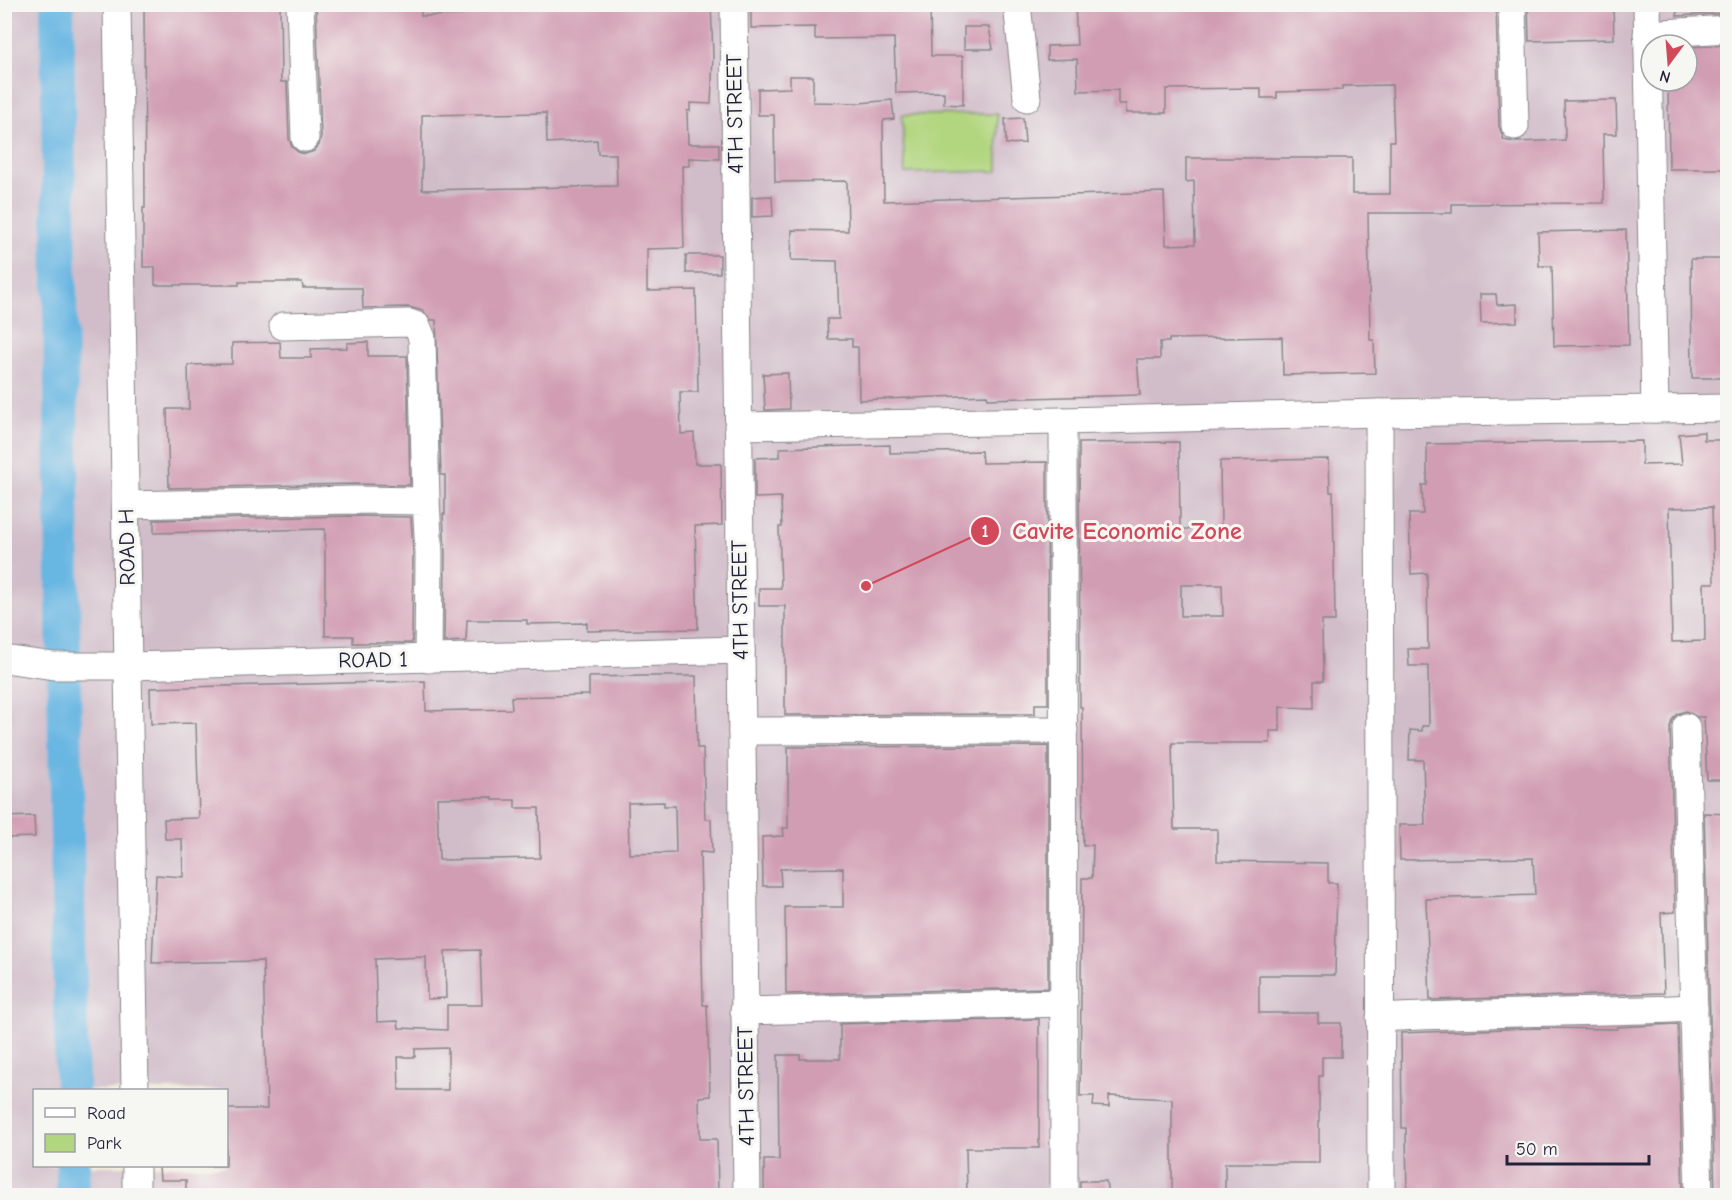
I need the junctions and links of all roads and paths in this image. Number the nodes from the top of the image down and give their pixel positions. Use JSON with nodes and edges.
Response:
{"nodes":[{"id":1,"x":117,"y":4,"type":"edge"},
{"id":2,"x":300,"y":4,"type":"edge"},
{"id":3,"x":734,"y":4,"type":"edge"},
{"id":4,"x":1017,"y":4,"type":"edge"},
{"id":5,"x":1512,"y":4,"type":"edge"},
{"id":6,"x":1647,"y":4,"type":"edge"},
{"id":7,"x":1728,"y":29,"type":"edge"},
{"id":8,"x":1647,"y":33,"type":"joint"},
{"id":9,"x":1648,"y":93,"type":"edge"},
{"id":10,"x":1027,"y":98,"type":"dead end"},
{"id":11,"x":1515,"y":126,"type":"dead end"},
{"id":12,"x":305,"y":138,"type":"dead end"},
{"id":13,"x":283,"y":326,"type":"dead end"},
{"id":14,"x":1728,"y":408,"type":"edge"},
{"id":15,"x":1655,"y":410,"type":"junction"},
{"id":16,"x":1379,"y":413,"type":"junction"},
{"id":17,"x":1064,"y":421,"type":"junction"},
{"id":18,"x":738,"y":426,"type":"junction"},
{"id":19,"x":426,"y":501,"type":"junction"},
{"id":20,"x":126,"y":505,"type":"junction"},
{"id":21,"x":741,"y":650,"type":"junction"},
{"id":22,"x":428,"y":658,"type":"junction"},
{"id":23,"x":4,"y":659,"type":"edge"},
{"id":24,"x":129,"y":666,"type":"junction"},
{"id":25,"x":1686,"y":727,"type":"dead end"},
{"id":26,"x":1064,"y":730,"type":"junction"},
{"id":27,"x":742,"y":731,"type":"junction"},
{"id":28,"x":1064,"y":1003,"type":"junction"},
{"id":29,"x":1694,"y":1008,"type":"junction"},
{"id":30,"x":744,"y":1011,"type":"junction"},
{"id":31,"x":1380,"y":1018,"type":"junction"},
{"id":32,"x":135,"y":1089,"type":"edge"},
{"id":33,"x":136,"y":1167,"type":"edge"},
{"id":34,"x":136,"y":1196,"type":"edge"},
{"id":35,"x":747,"y":1196,"type":"edge"},
{"id":36,"x":1064,"y":1196,"type":"edge"},
{"id":37,"x":1381,"y":1196,"type":"edge"},
{"id":38,"x":1699,"y":1196,"type":"edge"}],
"edges":[{"from":1,"to":20,"type":"street","name":"ROAD H"},
{"from":2,"to":12,"type":"street"},
{"from":3,"to":18,"type":"street","name":"4TH STREET"},
{"from":4,"to":10,"type":"street"},
{"from":5,"to":11,"type":"street"},
{"from":6,"to":8,"type":"street"},
{"from":7,"to":8,"type":"street"},
{"from":9,"to":15,"type":"street"},
{"from":13,"to":19,"type":"street"},
{"from":14,"to":15,"type":"street"},
{"from":15,"to":16,"type":"street"},
{"from":16,"to":17,"type":"street"},
{"from":16,"to":31,"type":"street"},
{"from":17,"to":18,"type":"street"},
{"from":17,"to":26,"type":"street"},
{"from":18,"to":21,"type":"street","name":"4TH STREET"},
{"from":19,"to":20,"type":"street"},
{"from":19,"to":22,"type":"street"},
{"from":20,"to":24,"type":"street","name":"ROAD H"},
{"from":21,"to":22,"type":"street","name":"ROAD 1"},
{"from":21,"to":27,"type":"street","name":"4TH STREET"},
{"from":22,"to":24,"type":"street","name":"ROAD 1"},
{"from":23,"to":24,"type":"street","name":"ROAD 1"},
{"from":24,"to":32,"type":"street","name":"ROAD H"},
{"from":25,"to":29,"type":"street"},
{"from":26,"to":27,"type":"street"},
{"from":26,"to":28,"type":"street"},
{"from":27,"to":30,"type":"street","name":"4TH STREET"},
{"from":28,"to":30,"type":"street"},
{"from":28,"to":36,"type":"street"},
{"from":29,"to":31,"type":"street"},
{"from":29,"to":38,"type":"street"},
{"from":30,"to":35,"type":"street","name":"4TH STREET"},
{"from":31,"to":37,"type":"street"},
{"from":33,"to":34,"type":"street"}]}
